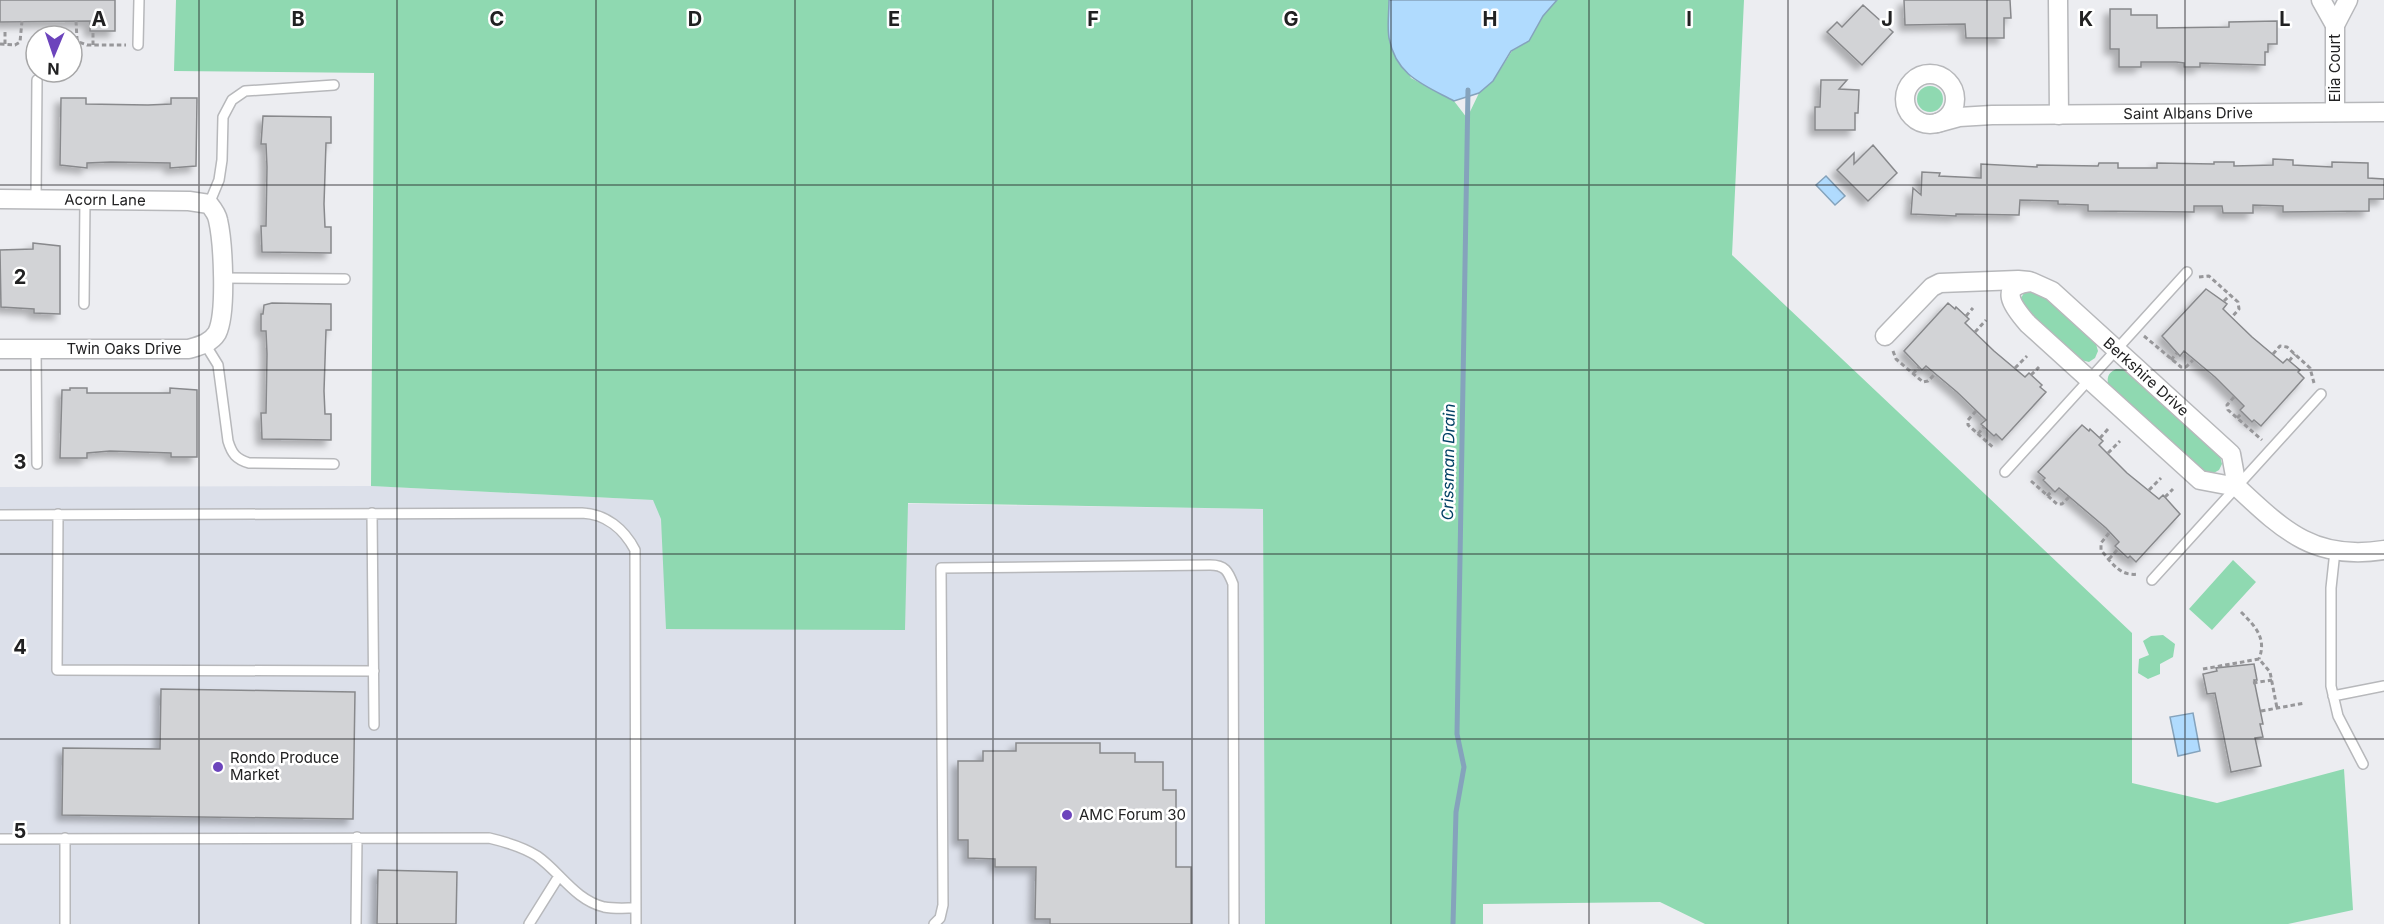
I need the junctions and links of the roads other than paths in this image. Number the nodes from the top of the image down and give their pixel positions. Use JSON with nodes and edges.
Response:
{"nodes":[{"id":1,"x":139,"y":0,"type":"edge"},
{"id":2,"x":2058,"y":0,"type":"edge"},
{"id":3,"x":2323,"y":0,"type":"edge"},
{"id":4,"x":2347,"y":0,"type":"edge"},
{"id":5,"x":2335,"y":24,"type":"junction"},
{"id":6,"x":135,"y":45,"type":"road end"},
{"id":7,"x":37,"y":84,"type":"edge"},
{"id":8,"x":334,"y":85,"type":"dead end"},
{"id":9,"x":1954,"y":91,"type":"junction"},
{"id":10,"x":2335,"y":112,"type":"junction"},
{"id":11,"x":2384,"y":112,"type":"edge"},
{"id":12,"x":1992,"y":115,"type":"junction"},
{"id":13,"x":2059,"y":115,"type":"junction"},
{"id":14,"x":1937,"y":123,"type":"junction"},
{"id":15,"x":0,"y":199,"type":"edge"},
{"id":16,"x":36,"y":199,"type":"junction"},
{"id":17,"x":85,"y":200,"type":"junction"},
{"id":18,"x":209,"y":204,"type":"junction"},
{"id":19,"x":2187,"y":272,"type":"dead end"},
{"id":20,"x":222,"y":278,"type":"junction"},
{"id":21,"x":345,"y":279,"type":"dead end"},
{"id":22,"x":1981,"y":280,"type":"junction"},
{"id":23,"x":2032,"y":282,"type":"junction"},
{"id":24,"x":2011,"y":303,"type":"junction"},
{"id":25,"x":84,"y":304,"type":"dead end"},
{"id":26,"x":1889,"y":340,"type":"road end"},
{"id":27,"x":205,"y":344,"type":"junction"},
{"id":28,"x":0,"y":349,"type":"edge"},
{"id":29,"x":36,"y":349,"type":"junction"},
{"id":30,"x":2116,"y":350,"type":"junction"},
{"id":31,"x":2088,"y":380,"type":"junction"},
{"id":32,"x":2318,"y":391,"type":"road end"},
{"id":33,"x":334,"y":464,"type":"dead end"},
{"id":34,"x":37,"y":465,"type":"dead end"},
{"id":35,"x":2005,"y":472,"type":"dead end"},
{"id":36,"x":2237,"y":488,"type":"junction"},
{"id":37,"x":372,"y":513,"type":"junction"},
{"id":38,"x":58,"y":514,"type":"junction"},
{"id":39,"x":0,"y":515,"type":"edge"},
{"id":40,"x":2384,"y":549,"type":"edge"},
{"id":41,"x":2336,"y":551,"type":"junction"},
{"id":42,"x":2152,"y":580,"type":"dead end"},
{"id":43,"x":374,"y":671,"type":"junction"},
{"id":44,"x":2384,"y":686,"type":"edge"},
{"id":45,"x":2333,"y":696,"type":"junction"},
{"id":46,"x":374,"y":725,"type":"dead end"},
{"id":47,"x":2363,"y":764,"type":"dead end"},
{"id":48,"x":357,"y":837,"type":"junction"},
{"id":49,"x":65,"y":838,"type":"junction"},
{"id":50,"x":0,"y":839,"type":"edge"},
{"id":51,"x":559,"y":876,"type":"junction"},
{"id":52,"x":636,"y":908,"type":"junction"},
{"id":53,"x":65,"y":924,"type":"edge"},
{"id":54,"x":356,"y":924,"type":"edge"},
{"id":55,"x":529,"y":924,"type":"edge"},
{"id":56,"x":636,"y":924,"type":"edge"},
{"id":57,"x":934,"y":924,"type":"edge"},
{"id":58,"x":1234,"y":924,"type":"edge"}],
"edges":[{"from":1,"to":6,"type":"lane"},
{"from":2,"to":13,"type":"street"},
{"from":3,"to":4,"type":"street","name":"Elia Court"},
{"from":3,"to":5,"type":"street","name":"Elia Court"},
{"from":4,"to":5,"type":"street","name":"Elia Court"},
{"from":5,"to":10,"type":"street","name":"Elia Court"},
{"from":7,"to":16,"type":"lane"},
{"from":8,"to":18,"type":"lane"},
{"from":9,"to":12,"type":"street","name":"Saint Albans Drive"},
{"from":9,"to":14,"type":"street"},
{"from":9,"to":14,"type":"street","name":"Saint Albans Drive"},
{"from":10,"to":11,"type":"street","name":"Saint Albans Drive"},
{"from":10,"to":13,"type":"street","name":"Saint Albans Drive"},
{"from":12,"to":13,"type":"street","name":"Saint Albans Drive"},
{"from":12,"to":14,"type":"street","name":"Saint Albans Drive"},
{"from":15,"to":16,"type":"street","name":"Acorn Lane"},
{"from":16,"to":17,"type":"street","name":"Acorn Lane"},
{"from":17,"to":18,"type":"street","name":"Acorn Lane"},
{"from":17,"to":25,"type":"lane"},
{"from":18,"to":20,"type":"street"},
{"from":19,"to":30,"type":"lane"},
{"from":20,"to":21,"type":"lane"},
{"from":20,"to":27,"type":"street"},
{"from":22,"to":23,"type":"street","name":"Berkshire Drive"},
{"from":22,"to":24,"type":"street"},
{"from":22,"to":26,"type":"street","name":"Berkshire Drive"},
{"from":23,"to":24,"type":"street"},
{"from":23,"to":30,"type":"street","name":"Berkshire Drive"},
{"from":24,"to":31,"type":"street"},
{"from":27,"to":29,"type":"street","name":"Twin Oaks Drive"},
{"from":27,"to":33,"type":"lane"},
{"from":28,"to":29,"type":"street","name":"Twin Oaks Drive"},
{"from":29,"to":34,"type":"lane"},
{"from":30,"to":31,"type":"lane"},
{"from":30,"to":36,"type":"street","name":"Berkshire Drive"},
{"from":31,"to":35,"type":"lane"},
{"from":31,"to":36,"type":"street"},
{"from":32,"to":36,"type":"lane"},
{"from":36,"to":41,"type":"street"},
{"from":36,"to":42,"type":"lane"},
{"from":37,"to":38,"type":"lane"},
{"from":37,"to":43,"type":"lane"},
{"from":37,"to":52,"type":"lane"},
{"from":38,"to":39,"type":"lane"},
{"from":38,"to":43,"type":"lane"},
{"from":40,"to":41,"type":"street"},
{"from":41,"to":45,"type":"lane"},
{"from":43,"to":46,"type":"lane"},
{"from":44,"to":45,"type":"lane"},
{"from":45,"to":47,"type":"lane"},
{"from":48,"to":49,"type":"lane"},
{"from":48,"to":51,"type":"lane"},
{"from":48,"to":54,"type":"lane"},
{"from":49,"to":50,"type":"lane"},
{"from":49,"to":53,"type":"lane"},
{"from":51,"to":52,"type":"lane"},
{"from":51,"to":55,"type":"lane"},
{"from":52,"to":56,"type":"lane"},
{"from":57,"to":58,"type":"lane"}]}
